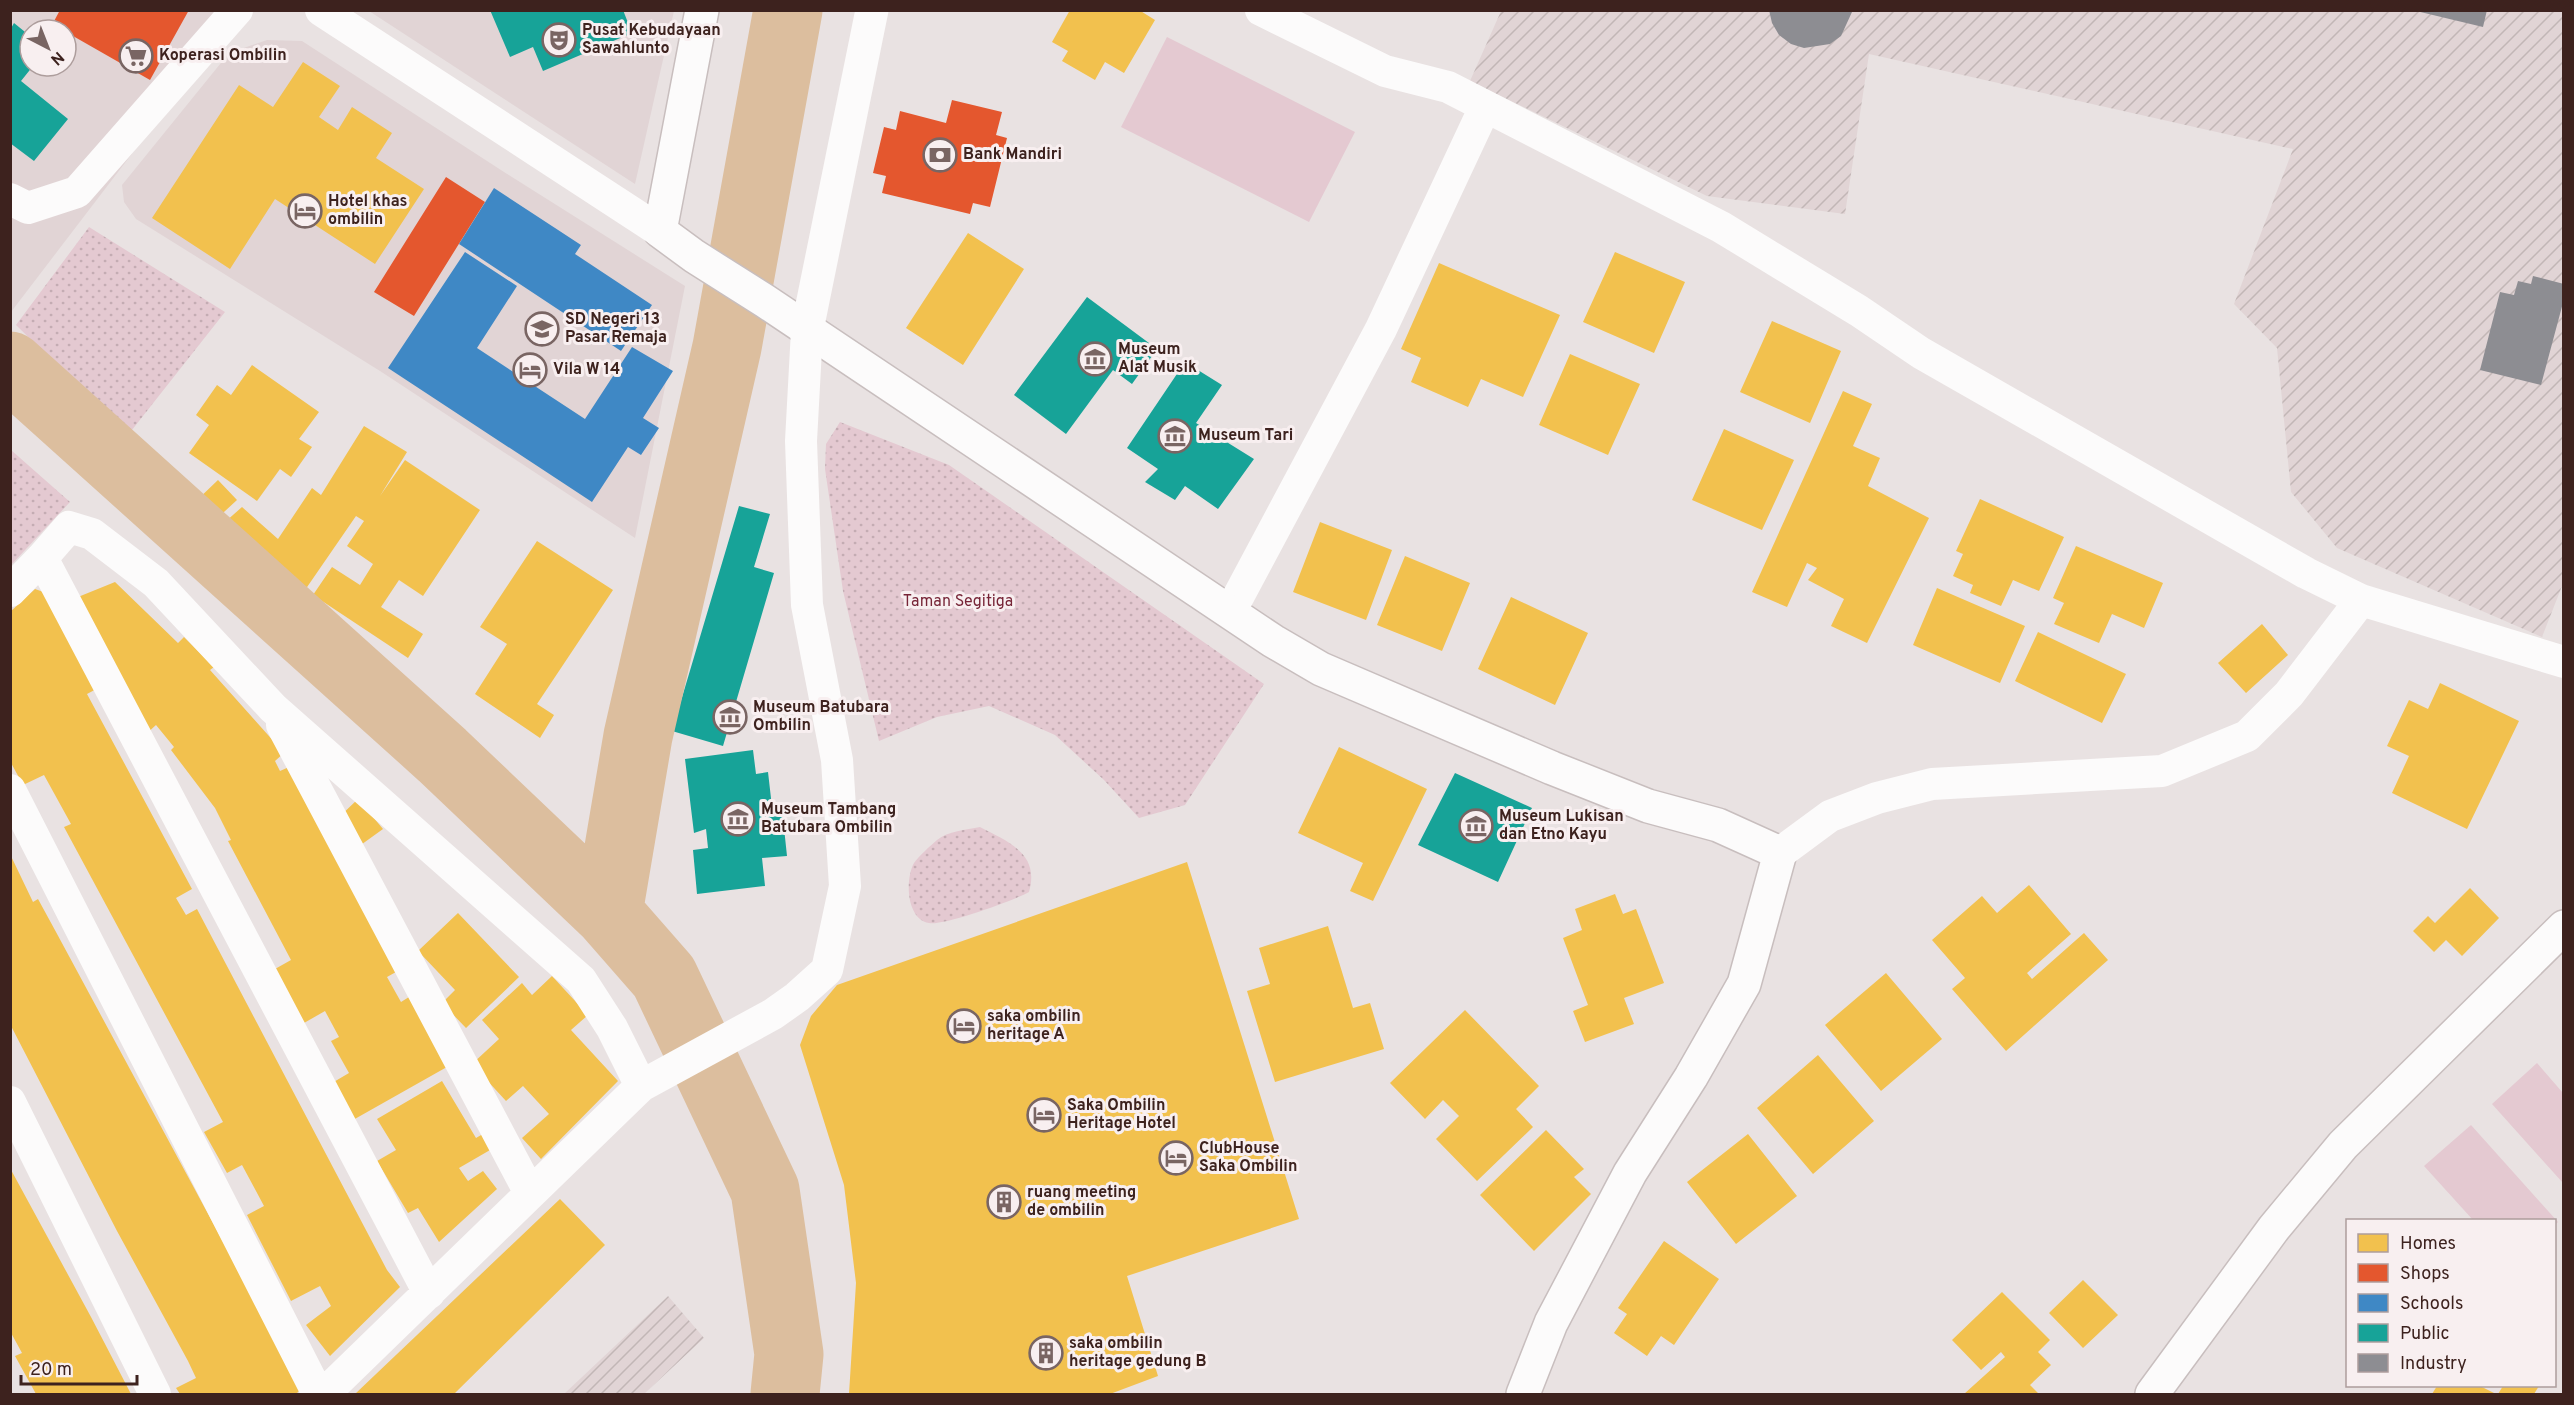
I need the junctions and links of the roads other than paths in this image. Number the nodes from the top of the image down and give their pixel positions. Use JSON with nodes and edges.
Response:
{"nodes":[{"id":1,"x":237,"y":10,"type":"edge"},
{"id":2,"x":321,"y":10,"type":"edge"},
{"id":3,"x":702,"y":10,"type":"edge"},
{"id":4,"x":873,"y":10,"type":"edge"},
{"id":5,"x":1261,"y":10,"type":"edge"},
{"id":6,"x":1485,"y":107,"type":"junction"},
{"id":7,"x":10,"y":199,"type":"edge"},
{"id":8,"x":660,"y":231,"type":"junction"},
{"id":9,"x":807,"y":330,"type":"junction"},
{"id":10,"x":42,"y":558,"type":"junction"},
{"id":11,"x":10,"y":591,"type":"edge"},
{"id":12,"x":2361,"y":600,"type":"junction"},
{"id":13,"x":1230,"y":612,"type":"junction"},
{"id":14,"x":2564,"y":662,"type":"edge"},
{"id":15,"x":273,"y":708,"type":"junction"},
{"id":16,"x":10,"y":790,"type":"edge"},
{"id":17,"x":1780,"y":853,"type":"junction"},
{"id":18,"x":2564,"y":927,"type":"edge"},
{"id":19,"x":651,"y":1081,"type":"junction"},
{"id":20,"x":10,"y":1102,"type":"edge"},
{"id":21,"x":530,"y":1193,"type":"junction"},
{"id":22,"x":429,"y":1293,"type":"junction"},
{"id":23,"x":155,"y":1395,"type":"edge"},
{"id":24,"x":318,"y":1395,"type":"edge"},
{"id":25,"x":324,"y":1395,"type":"edge"},
{"id":26,"x":1523,"y":1395,"type":"edge"},
{"id":27,"x":2152,"y":1395,"type":"edge"}],
"edges":[{"from":1,"to":7,"type":"street"},
{"from":2,"to":8,"type":"street"},
{"from":3,"to":8,"type":"main road"},
{"from":4,"to":9,"type":"main road"},
{"from":5,"to":6,"type":"street"},
{"from":6,"to":12,"type":"street"},
{"from":6,"to":13,"type":"street"},
{"from":8,"to":9,"type":"main road"},
{"from":9,"to":13,"type":"main road"},
{"from":9,"to":19,"type":"street"},
{"from":10,"to":11,"type":"street"},
{"from":10,"to":15,"type":"street"},
{"from":10,"to":22,"type":"street"},
{"from":12,"to":14,"type":"street"},
{"from":12,"to":17,"type":"street"},
{"from":13,"to":17,"type":"main road"},
{"from":15,"to":19,"type":"street"},
{"from":15,"to":21,"type":"street"},
{"from":16,"to":24,"type":"street"},
{"from":17,"to":26,"type":"main road"},
{"from":18,"to":27,"type":"main road"},
{"from":19,"to":21,"type":"street"},
{"from":20,"to":23,"type":"street"},
{"from":21,"to":22,"type":"street"},
{"from":22,"to":25,"type":"street"}]}
